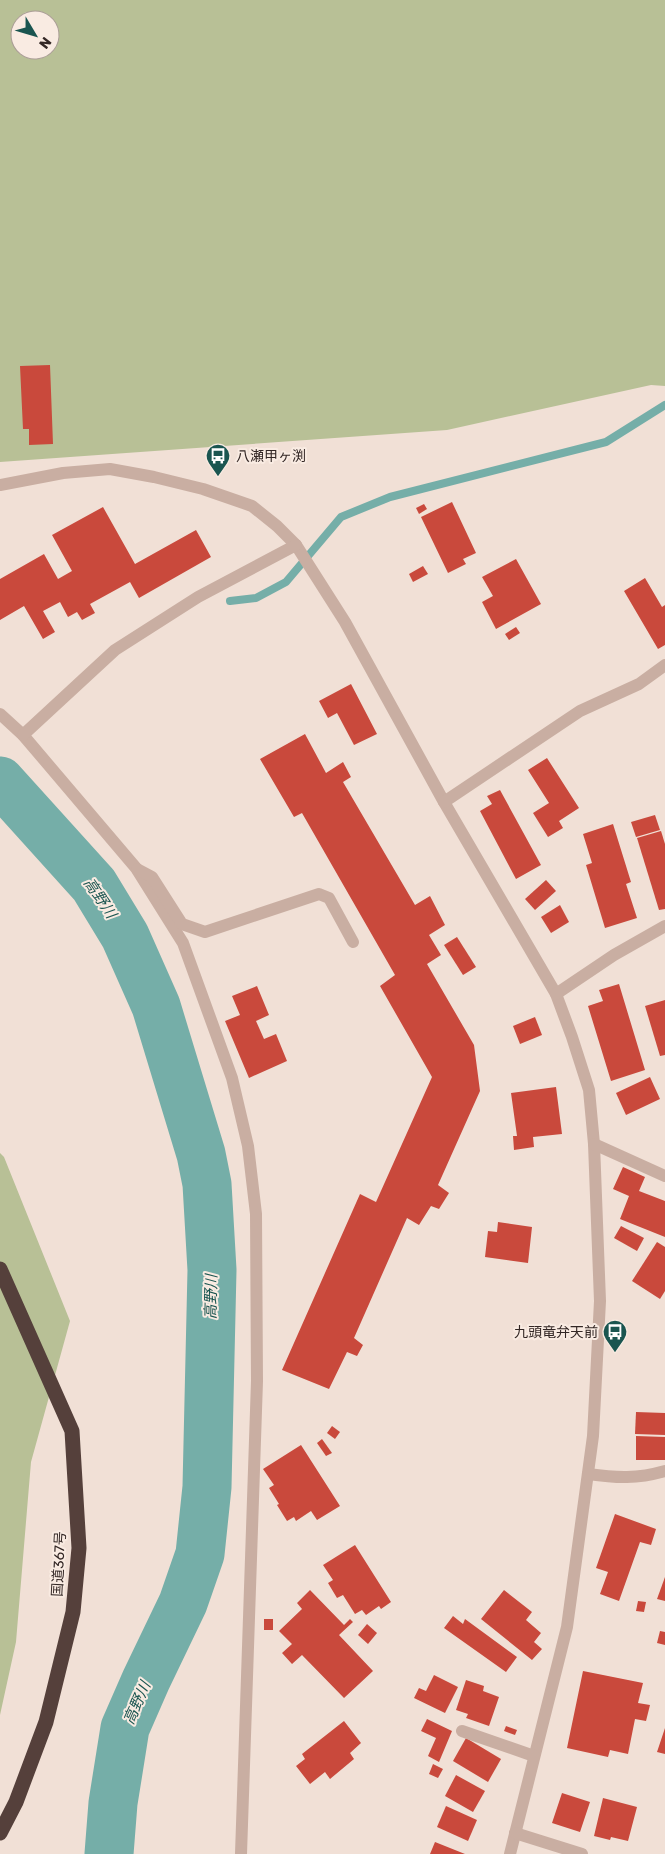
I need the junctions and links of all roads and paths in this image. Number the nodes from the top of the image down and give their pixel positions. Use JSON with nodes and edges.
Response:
{"nodes":[{"id":1,"x":0,"y":485,"type":"edge"},
{"id":2,"x":296,"y":545,"type":"junction"},
{"id":3,"x":665,"y":664,"type":"edge"},
{"id":4,"x":0,"y":714,"type":"edge"},
{"id":5,"x":23,"y":735,"type":"junction"},
{"id":6,"x":444,"y":802,"type":"junction"},
{"id":7,"x":136,"y":868,"type":"junction"},
{"id":8,"x":665,"y":926,"type":"edge"},
{"id":9,"x":353,"y":942,"type":"dead end"},
{"id":10,"x":556,"y":994,"type":"junction"},
{"id":11,"x":594,"y":1144,"type":"junction"},
{"id":12,"x":665,"y":1176,"type":"edge"},
{"id":13,"x":0,"y":1269,"type":"edge"},
{"id":14,"x":665,"y":1472,"type":"edge"},
{"id":15,"x":588,"y":1474,"type":"junction"},
{"id":16,"x":462,"y":1731,"type":"dead end"},
{"id":17,"x":534,"y":1756,"type":"junction"},
{"id":18,"x":0,"y":1833,"type":"edge"},
{"id":19,"x":515,"y":1833,"type":"junction"},
{"id":20,"x":242,"y":1854,"type":"edge"},
{"id":21,"x":510,"y":1854,"type":"edge"},
{"id":22,"x":582,"y":1854,"type":"edge"}],
"edges":[{"from":1,"to":2,"type":"street"},
{"from":2,"to":5,"type":"street"},
{"from":2,"to":6,"type":"street"},
{"from":3,"to":6,"type":"street"},
{"from":4,"to":5,"type":"street"},
{"from":5,"to":7,"type":"street"},
{"from":6,"to":10,"type":"street"},
{"from":7,"to":9,"type":"street"},
{"from":7,"to":20,"type":"street"},
{"from":8,"to":10,"type":"street"},
{"from":10,"to":11,"type":"street"},
{"from":11,"to":12,"type":"street"},
{"from":11,"to":15,"type":"street"},
{"from":13,"to":18,"type":"highway","name":"国道367号"},
{"from":14,"to":15,"type":"street"},
{"from":15,"to":17,"type":"street"},
{"from":16,"to":17,"type":"street"},
{"from":17,"to":19,"type":"street"},
{"from":19,"to":21,"type":"street"},
{"from":19,"to":22,"type":"street"}]}
